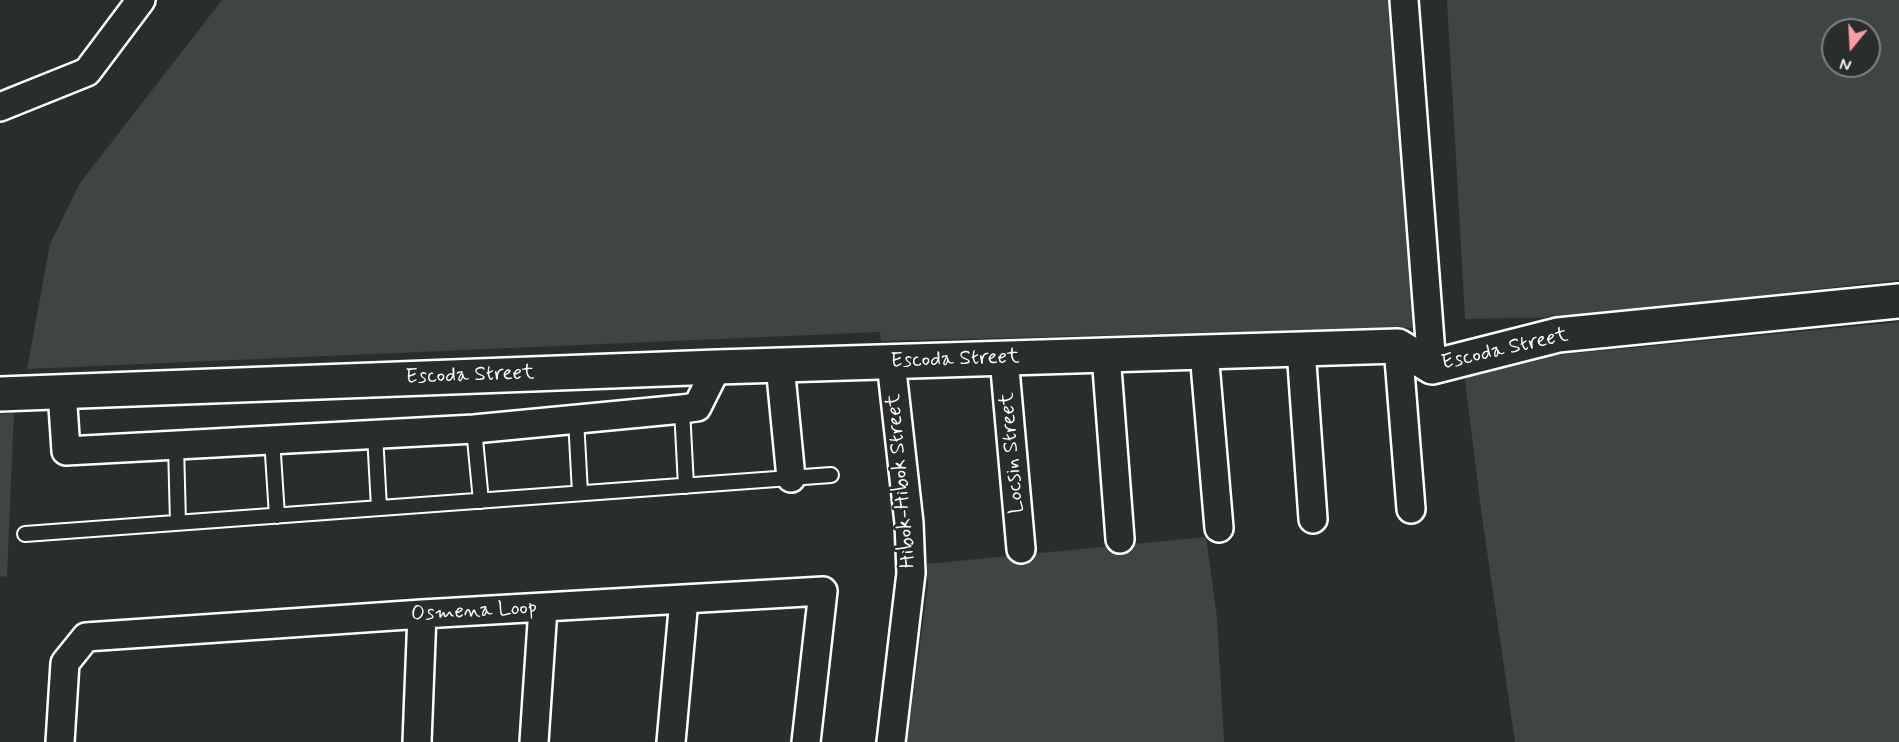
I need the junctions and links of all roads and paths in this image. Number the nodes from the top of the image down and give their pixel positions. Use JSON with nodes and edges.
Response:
{"nodes":[{"id":1,"x":141,"y":0,"type":"edge"},
{"id":2,"x":1404,"y":0,"type":"edge"},
{"id":3,"x":0,"y":107,"type":"edge"},
{"id":4,"x":1899,"y":301,"type":"edge"},
{"id":5,"x":1398,"y":346,"type":"junction"},
{"id":6,"x":1301,"y":349,"type":"junction"},
{"id":7,"x":1204,"y":352,"type":"junction"},
{"id":8,"x":1106,"y":355,"type":"junction"},
{"id":9,"x":1004,"y":358,"type":"junction"},
{"id":10,"x":891,"y":362,"type":"junction"},
{"id":11,"x":780,"y":365,"type":"junction"},
{"id":12,"x":717,"y":367,"type":"junction"},
{"id":13,"x":1432,"y":367,"type":"junction"},
{"id":14,"x":0,"y":376,"type":"edge"},
{"id":15,"x":62,"y":391,"type":"junction"},
{"id":16,"x":0,"y":394,"type":"edge"},
{"id":17,"x":682,"y":409,"type":"junction"},
{"id":18,"x":576,"y":419,"type":"junction"},
{"id":19,"x":474,"y":429,"type":"junction"},
{"id":20,"x":375,"y":434,"type":"junction"},
{"id":21,"x":272,"y":439,"type":"junction"},
{"id":22,"x":176,"y":445,"type":"junction"},
{"id":23,"x":831,"y":475,"type":"dead end"},
{"id":24,"x":791,"y":478,"type":"junction"},
{"id":25,"x":686,"y":486,"type":"junction"},
{"id":26,"x":580,"y":493,"type":"junction"},
{"id":27,"x":481,"y":501,"type":"junction"},
{"id":28,"x":379,"y":508,"type":"junction"},
{"id":29,"x":1411,"y":509,"type":"dead end"},
{"id":30,"x":277,"y":516,"type":"junction"},
{"id":31,"x":1313,"y":519,"type":"dead end"},
{"id":32,"x":178,"y":523,"type":"junction"},
{"id":33,"x":1219,"y":528,"type":"dead end"},
{"id":34,"x":25,"y":534,"type":"dead end"},
{"id":35,"x":1120,"y":538,"type":"dead end"},
{"id":36,"x":1021,"y":549,"type":"dead end"},
{"id":37,"x":684,"y":599,"type":"junction"},
{"id":38,"x":543,"y":608,"type":"junction"},
{"id":39,"x":422,"y":614,"type":"junction"},
{"id":40,"x":60,"y":742,"type":"edge"},
{"id":41,"x":417,"y":742,"type":"edge"},
{"id":42,"x":534,"y":742,"type":"edge"},
{"id":43,"x":671,"y":742,"type":"edge"},
{"id":44,"x":806,"y":742,"type":"edge"},
{"id":45,"x":891,"y":742,"type":"edge"}],
"edges":[{"from":1,"to":3,"type":"street"},
{"from":2,"to":13,"type":"street"},
{"from":4,"to":13,"type":"street","name":"Escoda Street"},
{"from":5,"to":6,"type":"street","name":"Escoda Street"},
{"from":5,"to":13,"type":"street","name":"Escoda Street"},
{"from":5,"to":29,"type":"street"},
{"from":6,"to":7,"type":"street","name":"Escoda Street"},
{"from":6,"to":31,"type":"street"},
{"from":7,"to":8,"type":"street","name":"Escoda Street"},
{"from":7,"to":33,"type":"street"},
{"from":8,"to":9,"type":"street","name":"Escoda Street"},
{"from":8,"to":35,"type":"street"},
{"from":9,"to":10,"type":"street","name":"Escoda Street"},
{"from":9,"to":36,"type":"street","name":"Locsin Street"},
{"from":10,"to":11,"type":"street","name":"Escoda Street"},
{"from":10,"to":45,"type":"street","name":"Hibok-Hibok Street"},
{"from":11,"to":12,"type":"street","name":"Escoda Street"},
{"from":11,"to":24,"type":"street"},
{"from":12,"to":15,"type":"street","name":"Escoda Street"},
{"from":12,"to":17,"type":"street"},
{"from":14,"to":16,"type":"street"},
{"from":15,"to":16,"type":"street","name":"Escoda Street"},
{"from":15,"to":22,"type":"street"},
{"from":17,"to":18,"type":"street"},
{"from":17,"to":25,"type":"lane"},
{"from":18,"to":19,"type":"street"},
{"from":18,"to":26,"type":"lane"},
{"from":19,"to":20,"type":"street"},
{"from":19,"to":27,"type":"lane"},
{"from":20,"to":21,"type":"street"},
{"from":20,"to":28,"type":"lane"},
{"from":21,"to":22,"type":"street"},
{"from":21,"to":30,"type":"lane"},
{"from":22,"to":32,"type":"lane"},
{"from":23,"to":24,"type":"lane"},
{"from":24,"to":25,"type":"lane"},
{"from":25,"to":26,"type":"lane"},
{"from":26,"to":27,"type":"lane"},
{"from":27,"to":28,"type":"lane"},
{"from":28,"to":30,"type":"lane"},
{"from":30,"to":32,"type":"lane"},
{"from":32,"to":34,"type":"lane"},
{"from":37,"to":38,"type":"street","name":"Osmena Loop"},
{"from":37,"to":43,"type":"street"},
{"from":37,"to":44,"type":"street","name":"Osmena Loop"},
{"from":38,"to":39,"type":"street","name":"Osmena Loop"},
{"from":38,"to":42,"type":"street"},
{"from":39,"to":40,"type":"street","name":"Osmena Loop"},
{"from":39,"to":41,"type":"street"}]}
